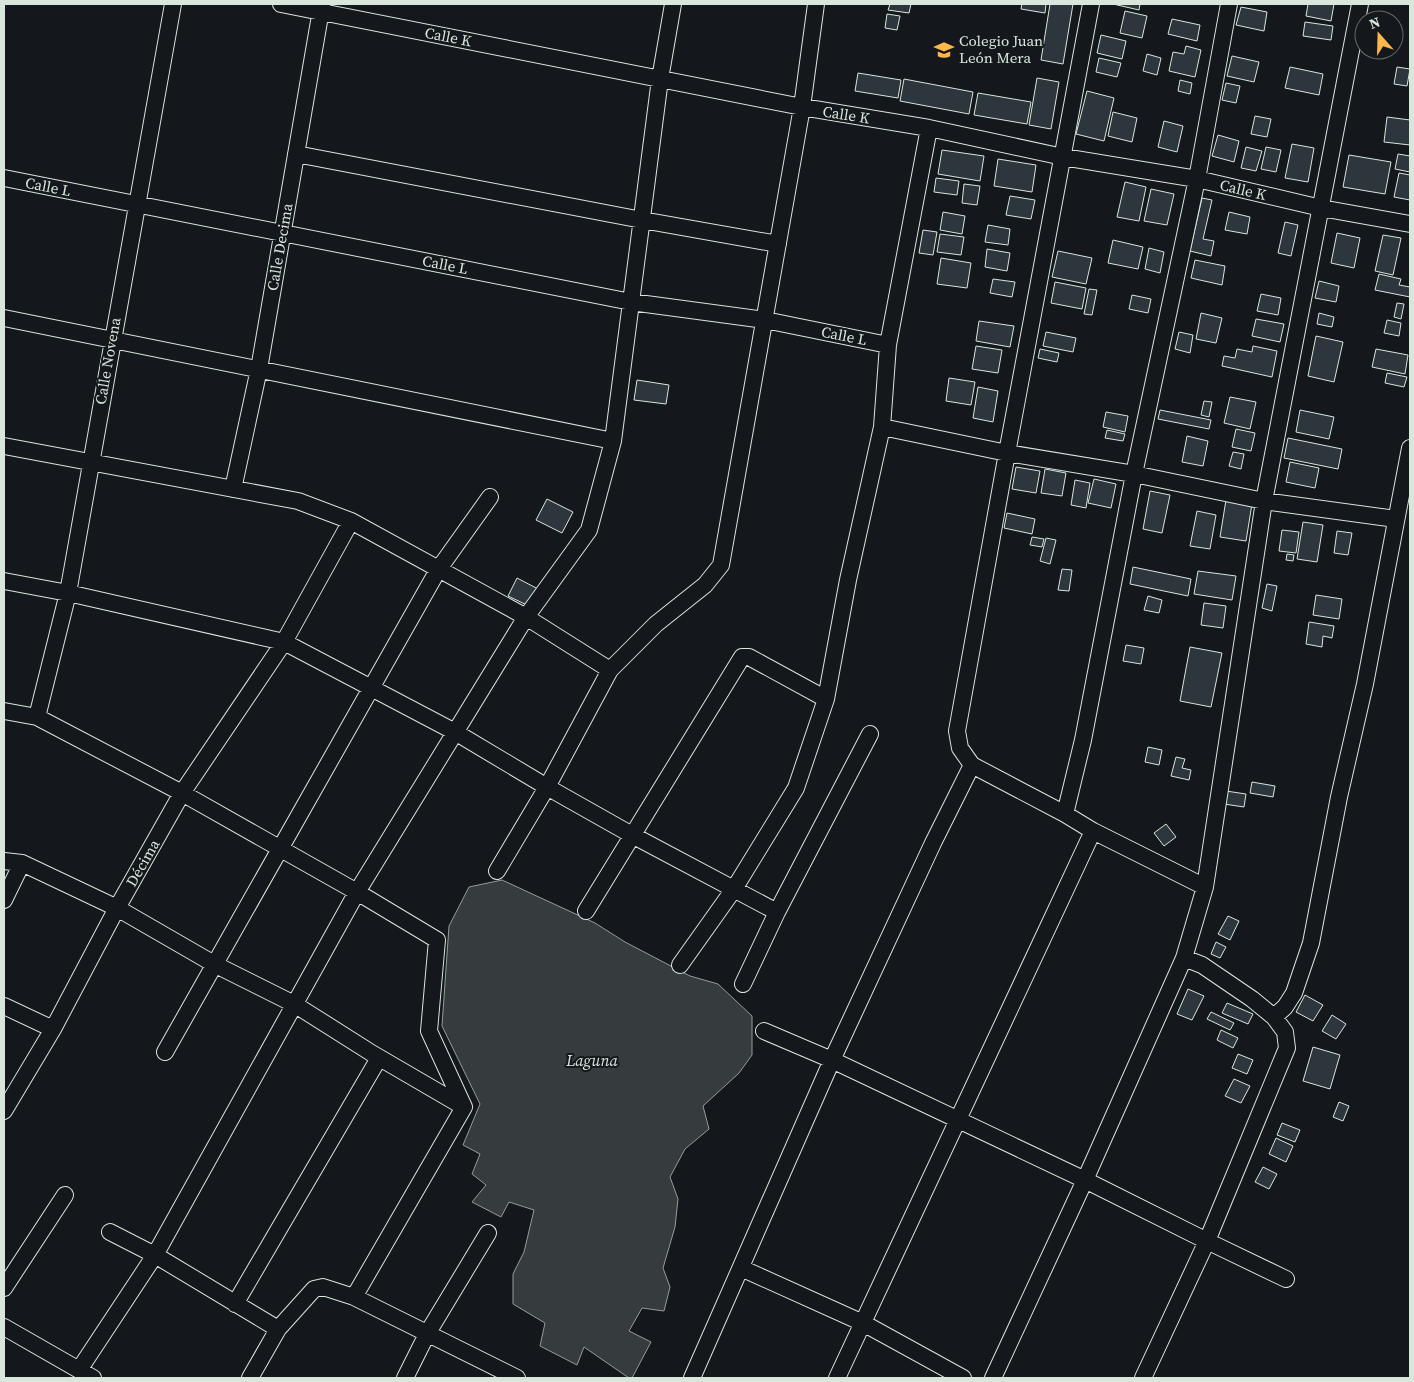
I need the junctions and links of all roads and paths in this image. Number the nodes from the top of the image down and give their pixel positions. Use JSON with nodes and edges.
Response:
{"nodes":[{"id":1,"x":173,"y":4,"type":"edge"},
{"id":2,"x":281,"y":4,"type":"edge"},
{"id":3,"x":674,"y":4,"type":"edge"},
{"id":4,"x":816,"y":4,"type":"edge"},
{"id":5,"x":1091,"y":4,"type":"edge"},
{"id":6,"x":1230,"y":4,"type":"edge"},
{"id":7,"x":1360,"y":4,"type":"edge"},
{"id":8,"x":321,"y":8,"type":"edge"},
{"id":9,"x":660,"y":79,"type":"junction"},
{"id":10,"x":802,"y":107,"type":"junction"},
{"id":11,"x":929,"y":128,"type":"junction"},
{"id":12,"x":296,"y":154,"type":"junction"},
{"id":13,"x":1063,"y":157,"type":"junction"},
{"id":14,"x":4,"y":178,"type":"edge"},
{"id":15,"x":1197,"y":179,"type":"junction"},
{"id":16,"x":137,"y":204,"type":"junction"},
{"id":17,"x":1320,"y":208,"type":"junction"},
{"id":18,"x":642,"y":220,"type":"junction"},
{"id":19,"x":1410,"y":224,"type":"edge"},
{"id":20,"x":282,"y":232,"type":"junction"},
{"id":21,"x":778,"y":244,"type":"junction"},
{"id":22,"x":631,"y":302,"type":"junction"},
{"id":23,"x":4,"y":318,"type":"edge"},
{"id":24,"x":765,"y":320,"type":"junction"},
{"id":25,"x":112,"y":339,"type":"junction"},
{"id":26,"x":888,"y":345,"type":"junction"},
{"id":27,"x":259,"y":369,"type":"junction"},
{"id":28,"x":882,"y":427,"type":"junction"},
{"id":29,"x":612,"y":441,"type":"junction"},
{"id":30,"x":4,"y":446,"type":"edge"},
{"id":31,"x":1410,"y":448,"type":"edge"},
{"id":32,"x":1007,"y":453,"type":"junction"},
{"id":33,"x":90,"y":462,"type":"junction"},
{"id":34,"x":1134,"y":474,"type":"junction"},
{"id":35,"x":234,"y":489,"type":"junction"},
{"id":36,"x":490,"y":497,"type":"dead end"},
{"id":37,"x":1264,"y":501,"type":"junction"},
{"id":38,"x":1396,"y":519,"type":"junction"},
{"id":39,"x":351,"y":521,"type":"junction"},
{"id":40,"x":438,"y":570,"type":"junction"},
{"id":41,"x":4,"y":582,"type":"edge"},
{"id":42,"x":68,"y":593,"type":"junction"},
{"id":43,"x":526,"y":617,"type":"junction"},
{"id":44,"x":284,"y":642,"type":"junction"},
{"id":45,"x":610,"y":670,"type":"junction"},
{"id":46,"x":370,"y":687,"type":"junction"},
{"id":47,"x":826,"y":699,"type":"junction"},
{"id":48,"x":4,"y":711,"type":"edge"},
{"id":49,"x":37,"y":717,"type":"junction"},
{"id":50,"x":456,"y":732,"type":"junction"},
{"id":51,"x":870,"y":734,"type":"dead end"},
{"id":52,"x":972,"y":765,"type":"junction"},
{"id":53,"x":547,"y":787,"type":"junction"},
{"id":54,"x":182,"y":793,"type":"junction"},
{"id":55,"x":1066,"y":814,"type":"junction"},
{"id":56,"x":1093,"y":831,"type":"junction"},
{"id":57,"x":632,"y":835,"type":"junction"},
{"id":58,"x":280,"y":849,"type":"junction"},
{"id":59,"x":4,"y":860,"type":"edge"},
{"id":60,"x":22,"y":864,"type":"junction"},
{"id":61,"x":497,"y":871,"type":"dead end"},
{"id":62,"x":1205,"y":887,"type":"junction"},
{"id":63,"x":734,"y":889,"type":"junction"},
{"id":64,"x":357,"y":892,"type":"junction"},
{"id":65,"x":4,"y":900,"type":"edge"},
{"id":66,"x":117,"y":908,"type":"junction"},
{"id":67,"x":586,"y":911,"type":"dead end"},
{"id":68,"x":777,"y":912,"type":"junction"},
{"id":69,"x":1184,"y":958,"type":"junction"},
{"id":70,"x":214,"y":964,"type":"junction"},
{"id":71,"x":680,"y":964,"type":"dead end"},
{"id":72,"x":743,"y":984,"type":"dead end"},
{"id":73,"x":294,"y":1004,"type":"junction"},
{"id":74,"x":4,"y":1006,"type":"edge"},
{"id":75,"x":1274,"y":1017,"type":"junction"},
{"id":76,"x":53,"y":1029,"type":"junction"},
{"id":77,"x":764,"y":1031,"type":"dead end"},
{"id":78,"x":165,"y":1052,"type":"dead end"},
{"id":79,"x":379,"y":1058,"type":"junction"},
{"id":80,"x":832,"y":1060,"type":"junction"},
{"id":81,"x":464,"y":1107,"type":"junction"},
{"id":82,"x":4,"y":1111,"type":"edge"},
{"id":83,"x":957,"y":1120,"type":"junction"},
{"id":84,"x":1085,"y":1180,"type":"junction"},
{"id":85,"x":65,"y":1195,"type":"dead end"},
{"id":86,"x":110,"y":1232,"type":"dead end"},
{"id":87,"x":488,"y":1234,"type":"dead end"},
{"id":88,"x":1207,"y":1241,"type":"junction"},
{"id":89,"x":155,"y":1255,"type":"junction"},
{"id":90,"x":742,"y":1268,"type":"junction"},
{"id":91,"x":1286,"y":1279,"type":"dead end"},
{"id":92,"x":4,"y":1288,"type":"edge"},
{"id":93,"x":354,"y":1297,"type":"junction"},
{"id":94,"x":235,"y":1304,"type":"junction"},
{"id":95,"x":863,"y":1323,"type":"junction"},
{"id":96,"x":4,"y":1327,"type":"edge"},
{"id":97,"x":278,"y":1328,"type":"junction"},
{"id":98,"x":427,"y":1334,"type":"junction"},
{"id":99,"x":86,"y":1374,"type":"edge"},
{"id":100,"x":250,"y":1378,"type":"edge"},
{"id":101,"x":405,"y":1378,"type":"edge"},
{"id":102,"x":517,"y":1378,"type":"edge"},
{"id":103,"x":692,"y":1378,"type":"edge"},
{"id":104,"x":837,"y":1378,"type":"edge"},
{"id":105,"x":963,"y":1378,"type":"edge"},
{"id":106,"x":993,"y":1378,"type":"edge"},
{"id":107,"x":1143,"y":1378,"type":"edge"}],
"edges":[{"from":1,"to":16,"type":"street","name":"Calle Novena"},
{"from":2,"to":8,"type":"street","name":"Calle K"},
{"from":3,"to":9,"type":"street"},
{"from":4,"to":10,"type":"street"},
{"from":5,"to":13,"type":"street"},
{"from":6,"to":15,"type":"street"},
{"from":7,"to":17,"type":"street"},
{"from":8,"to":9,"type":"street","name":"Calle K"},
{"from":8,"to":12,"type":"street","name":"Calle Decima"},
{"from":9,"to":10,"type":"street","name":"Calle K"},
{"from":9,"to":18,"type":"street"},
{"from":10,"to":11,"type":"street","name":"Calle K"},
{"from":10,"to":21,"type":"street"},
{"from":11,"to":13,"type":"street","name":"Calle K"},
{"from":11,"to":26,"type":"street"},
{"from":12,"to":18,"type":"street"},
{"from":12,"to":20,"type":"street","name":"Calle Decima"},
{"from":13,"to":15,"type":"street","name":"Calle K"},
{"from":13,"to":32,"type":"street"},
{"from":14,"to":16,"type":"street","name":"Calle L"},
{"from":15,"to":17,"type":"street","name":"Calle K"},
{"from":15,"to":34,"type":"street"},
{"from":16,"to":20,"type":"street","name":"Calle L"},
{"from":16,"to":25,"type":"street","name":"Calle Novena"},
{"from":17,"to":19,"type":"street","name":"Calle K"},
{"from":17,"to":37,"type":"street"},
{"from":18,"to":21,"type":"street"},
{"from":18,"to":22,"type":"street"},
{"from":20,"to":22,"type":"street","name":"Calle L"},
{"from":20,"to":27,"type":"street","name":"Calle Decima"},
{"from":21,"to":24,"type":"street"},
{"from":22,"to":24,"type":"street","name":"Calle L"},
{"from":22,"to":29,"type":"street"},
{"from":23,"to":25,"type":"street"},
{"from":24,"to":26,"type":"street","name":"Calle L"},
{"from":24,"to":45,"type":"street"},
{"from":25,"to":27,"type":"street"},
{"from":25,"to":33,"type":"street","name":"Calle Novena"},
{"from":26,"to":28,"type":"street"},
{"from":27,"to":29,"type":"street"},
{"from":27,"to":35,"type":"street","name":"Calle Decima"},
{"from":28,"to":32,"type":"street"},
{"from":28,"to":47,"type":"street"},
{"from":29,"to":43,"type":"street"},
{"from":30,"to":33,"type":"street"},
{"from":31,"to":38,"type":"street"},
{"from":32,"to":34,"type":"street"},
{"from":32,"to":52,"type":"street"},
{"from":33,"to":35,"type":"street"},
{"from":33,"to":42,"type":"street","name":"Calle Novena"},
{"from":34,"to":37,"type":"street"},
{"from":34,"to":55,"type":"street"},
{"from":35,"to":39,"type":"street"},
{"from":36,"to":40,"type":"street"},
{"from":37,"to":38,"type":"street"},
{"from":37,"to":62,"type":"street"},
{"from":38,"to":75,"type":"street"},
{"from":39,"to":40,"type":"street"},
{"from":39,"to":44,"type":"street","name":"Décima"},
{"from":40,"to":43,"type":"street"},
{"from":40,"to":46,"type":"street"},
{"from":41,"to":42,"type":"street"},
{"from":42,"to":44,"type":"street"},
{"from":42,"to":49,"type":"street","name":"Calle Novena"},
{"from":43,"to":45,"type":"street"},
{"from":43,"to":50,"type":"street"},
{"from":44,"to":46,"type":"street"},
{"from":44,"to":54,"type":"street","name":"Décima"},
{"from":45,"to":53,"type":"street"},
{"from":46,"to":50,"type":"street"},
{"from":46,"to":58,"type":"street"},
{"from":47,"to":57,"type":"street"},
{"from":47,"to":63,"type":"street"},
{"from":48,"to":49,"type":"street"},
{"from":49,"to":54,"type":"street"},
{"from":50,"to":53,"type":"street"},
{"from":50,"to":64,"type":"street"},
{"from":51,"to":68,"type":"street"},
{"from":52,"to":55,"type":"street"},
{"from":52,"to":80,"type":"street"},
{"from":53,"to":57,"type":"street"},
{"from":53,"to":61,"type":"street"},
{"from":54,"to":58,"type":"street"},
{"from":54,"to":66,"type":"street","name":"Décima"},
{"from":55,"to":56,"type":"street"},
{"from":56,"to":62,"type":"street"},
{"from":56,"to":83,"type":"street"},
{"from":57,"to":63,"type":"street"},
{"from":57,"to":67,"type":"street"},
{"from":58,"to":64,"type":"street"},
{"from":58,"to":70,"type":"street"},
{"from":59,"to":60,"type":"street"},
{"from":60,"to":65,"type":"street"},
{"from":60,"to":66,"type":"street"},
{"from":62,"to":69,"type":"street"},
{"from":63,"to":68,"type":"street"},
{"from":63,"to":71,"type":"street"},
{"from":64,"to":73,"type":"street"},
{"from":64,"to":81,"type":"street"},
{"from":66,"to":70,"type":"street"},
{"from":66,"to":76,"type":"street","name":"Décima"},
{"from":68,"to":72,"type":"street"},
{"from":69,"to":75,"type":"street"},
{"from":69,"to":84,"type":"street"},
{"from":70,"to":73,"type":"street"},
{"from":70,"to":78,"type":"street"},
{"from":73,"to":79,"type":"street"},
{"from":73,"to":89,"type":"street"},
{"from":74,"to":76,"type":"street"},
{"from":75,"to":88,"type":"street"},
{"from":76,"to":82,"type":"street","name":"Décima"},
{"from":77,"to":80,"type":"street"},
{"from":79,"to":81,"type":"street"},
{"from":79,"to":94,"type":"street"},
{"from":80,"to":83,"type":"street"},
{"from":80,"to":90,"type":"street"},
{"from":81,"to":93,"type":"street"},
{"from":83,"to":84,"type":"street"},
{"from":83,"to":95,"type":"street"},
{"from":84,"to":88,"type":"street"},
{"from":84,"to":106,"type":"street"},
{"from":85,"to":92,"type":"street"},
{"from":86,"to":89,"type":"street"},
{"from":87,"to":98,"type":"street"},
{"from":88,"to":91,"type":"street"},
{"from":88,"to":107,"type":"street"},
{"from":89,"to":94,"type":"street"},
{"from":89,"to":99,"type":"street"},
{"from":90,"to":95,"type":"street"},
{"from":90,"to":103,"type":"street"},
{"from":93,"to":97,"type":"street"},
{"from":93,"to":98,"type":"street"},
{"from":94,"to":97,"type":"street"},
{"from":95,"to":104,"type":"street"},
{"from":95,"to":105,"type":"street"},
{"from":96,"to":99,"type":"street"},
{"from":97,"to":100,"type":"street"},
{"from":98,"to":101,"type":"street"},
{"from":98,"to":102,"type":"street"}]}
